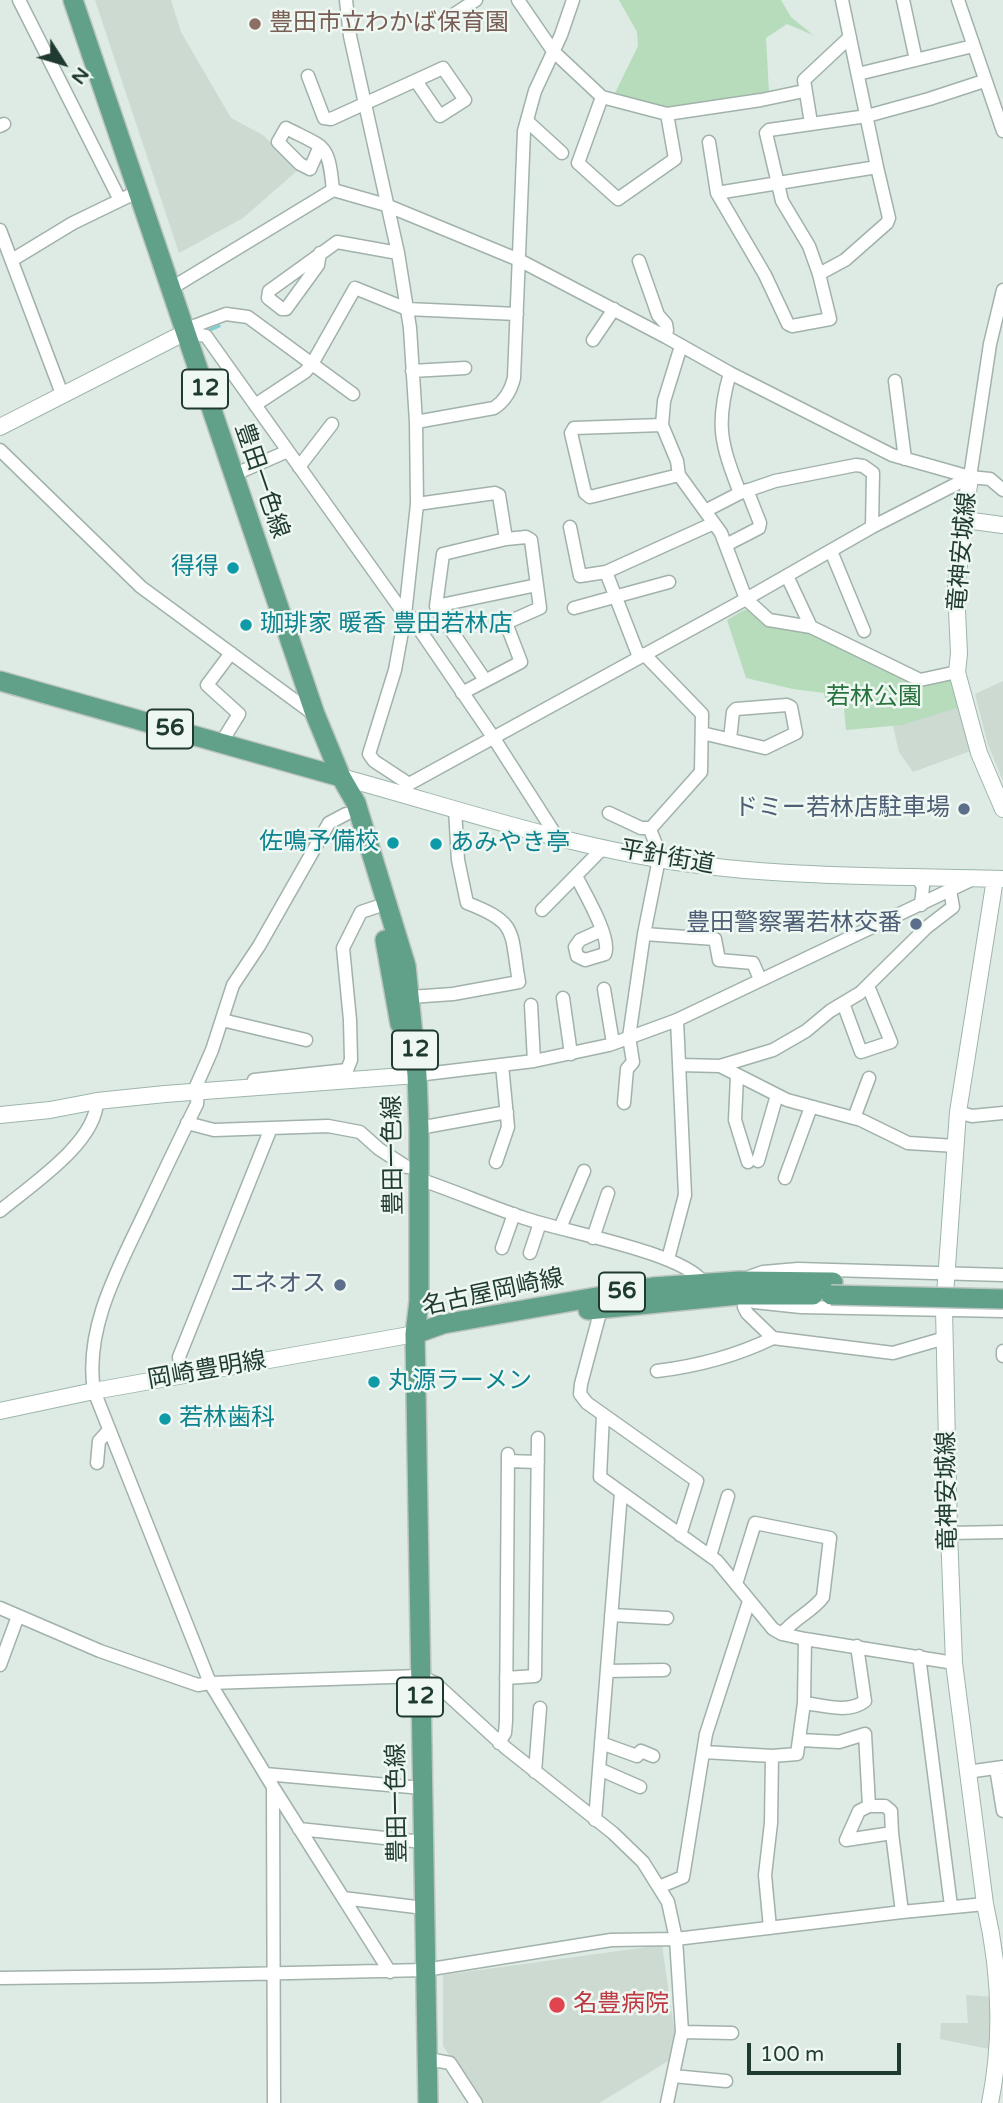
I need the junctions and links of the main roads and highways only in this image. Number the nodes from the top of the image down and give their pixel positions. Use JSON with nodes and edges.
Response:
{"nodes":[{"id":1,"x":73,"y":0,"type":"edge"},
{"id":2,"x":0,"y":681,"type":"edge"},
{"id":3,"x":341,"y":777,"type":"junction"},
{"id":4,"x":411,"y":1075,"type":"junction"},
{"id":5,"x":413,"y":1173,"type":"junction"},
{"id":6,"x":1003,"y":1286,"type":"edge"},
{"id":7,"x":832,"y":1289,"type":"junction"},
{"id":8,"x":741,"y":1292,"type":"junction"},
{"id":9,"x":1003,"y":1299,"type":"edge"},
{"id":10,"x":415,"y":1334,"type":"junction"},
{"id":11,"x":428,"y":2103,"type":"edge"}],
"edges":[{"from":1,"to":3,"type":"main road","name":"豊田一色線","number":"12"},
{"from":2,"to":3,"type":"main road","number":"56"},
{"from":3,"to":4,"type":"main road","name":"豊田一色線","number":"12"},
{"from":3,"to":4,"type":"main road","name":"豊田一色線","number":"12"},
{"from":4,"to":5,"type":"main road","name":"豊田一色線","number":"12"},
{"from":4,"to":5,"type":"main road","name":"豊田一色線","number":"12"},
{"from":5,"to":10,"type":"main road","name":"豊田一色線","number":"12"},
{"from":6,"to":7,"type":"main road","name":"名古屋岡崎線","number":"56"},
{"from":7,"to":8,"type":"main road","name":"名古屋岡崎線","number":"56"},
{"from":7,"to":9,"type":"main road","name":"名古屋岡崎線","number":"56","bridge":true},
{"from":8,"to":10,"type":"main road","name":"名古屋岡崎線","number":"56"},
{"from":8,"to":10,"type":"main road","name":"名古屋岡崎線","number":"56"},
{"from":10,"to":11,"type":"main road","name":"豊田一色線","number":"12"}]}
